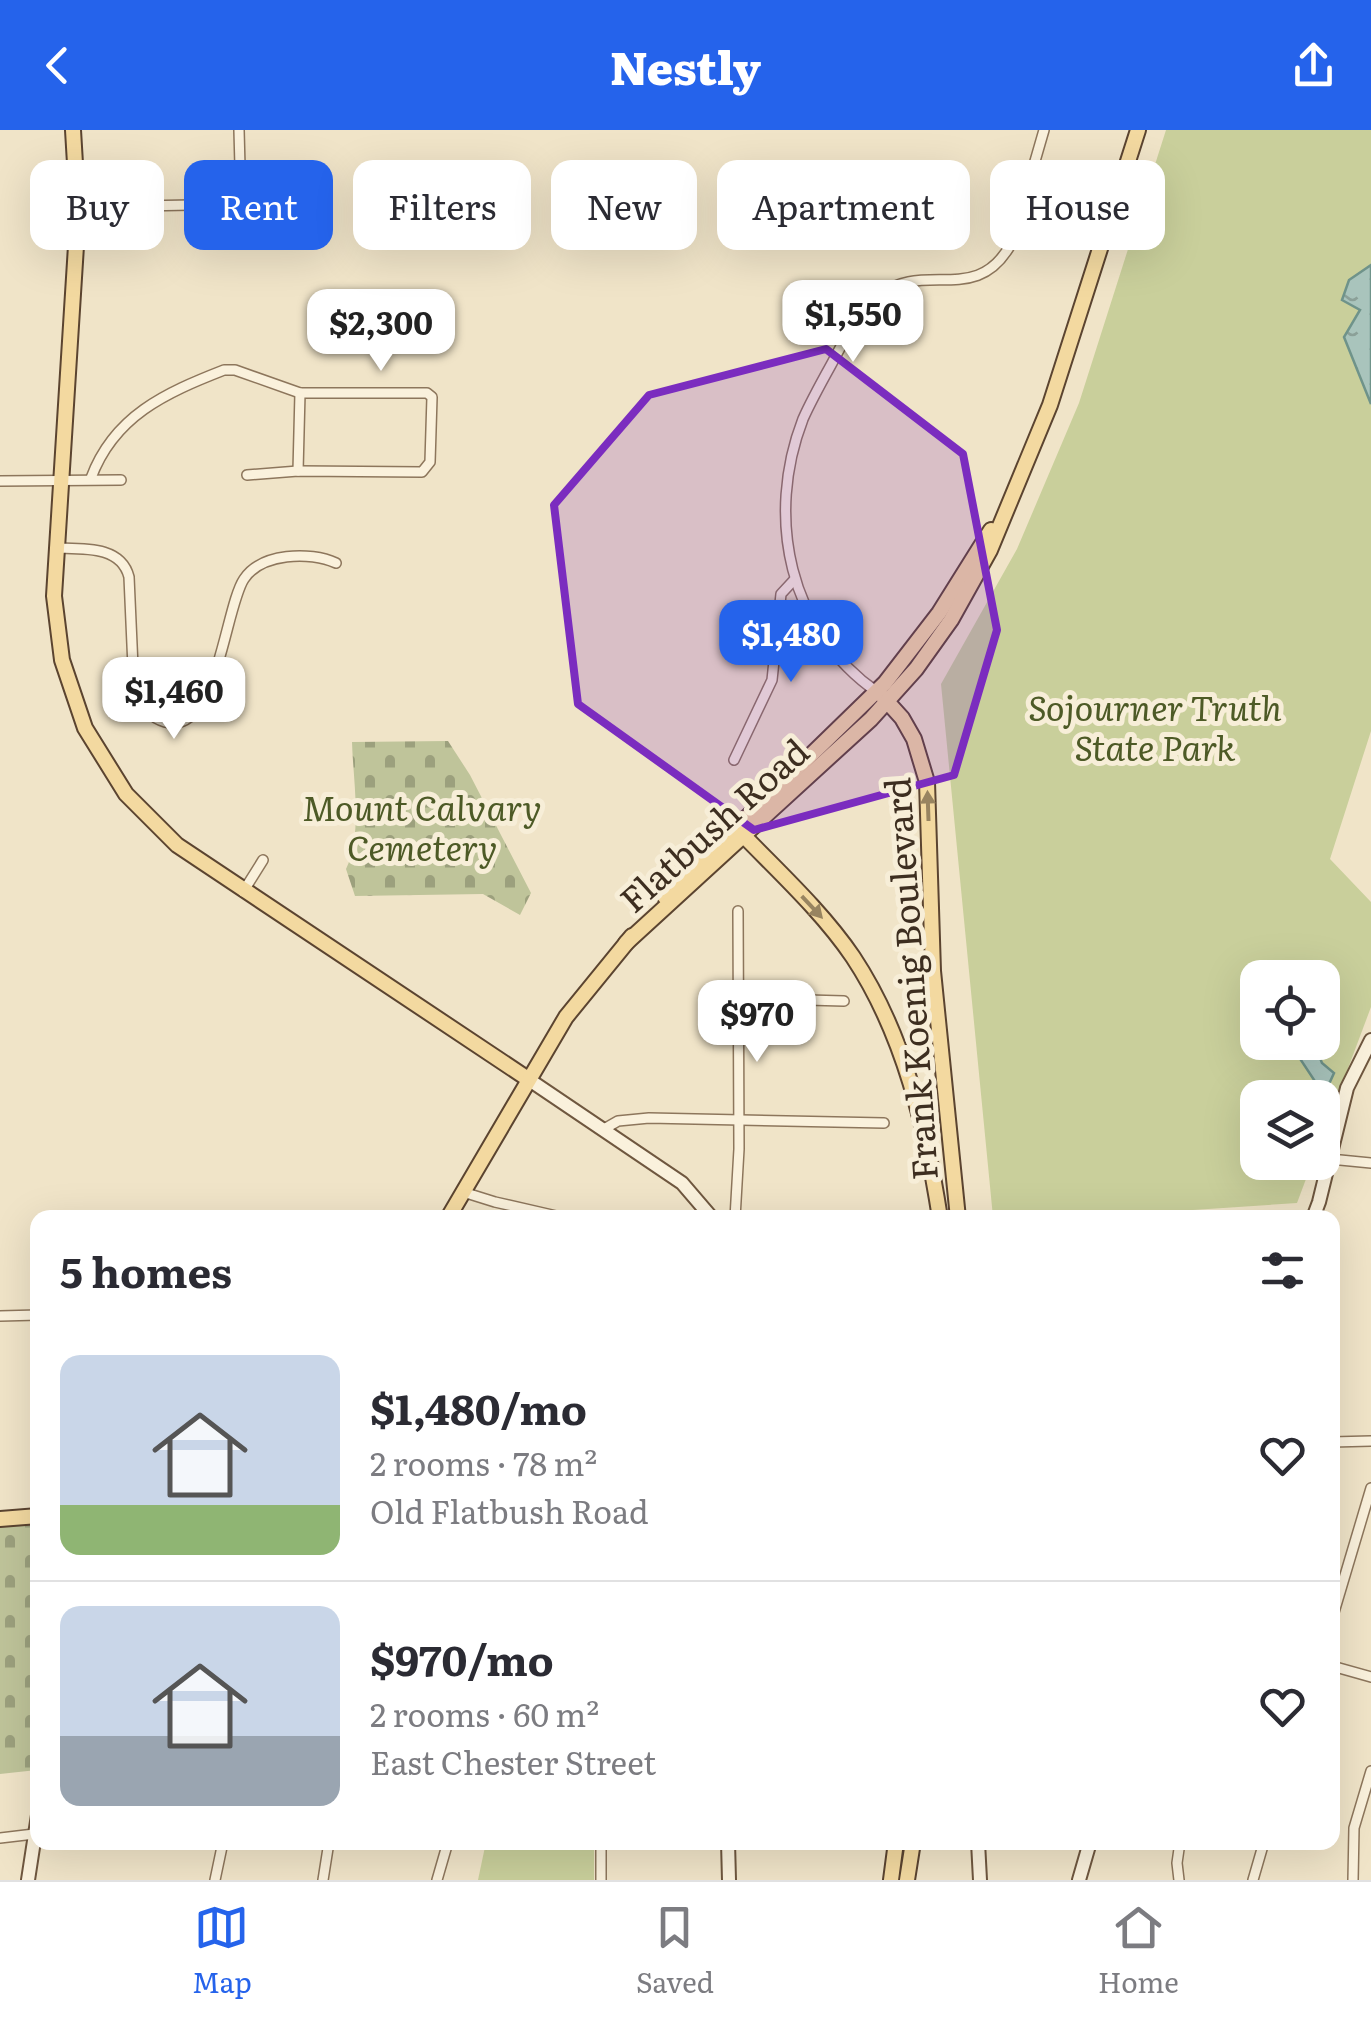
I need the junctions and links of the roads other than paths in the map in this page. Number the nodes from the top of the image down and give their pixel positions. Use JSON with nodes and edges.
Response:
{"nodes":[{"id":1,"x":73,"y":130,"type":"edge"},
{"id":2,"x":239,"y":130,"type":"edge"},
{"id":3,"x":1044,"y":130,"type":"edge"},
{"id":4,"x":1138,"y":130,"type":"edge"},
{"id":5,"x":75,"y":160,"type":"edge"},
{"id":6,"x":164,"y":206,"type":"edge"},
{"id":7,"x":76,"y":250,"type":"edge"},
{"id":8,"x":300,"y":393,"type":"junction"},
{"id":9,"x":298,"y":471,"type":"junction"},
{"id":10,"x":247,"y":475,"type":"dead end"},
{"id":11,"x":91,"y":478,"type":"junction"},
{"id":12,"x":60,"y":480,"type":"junction"},
{"id":13,"x":121,"y":480,"type":"dead end"},
{"id":14,"x":0,"y":481,"type":"edge"},
{"id":15,"x":55,"y":548,"type":"junction"},
{"id":16,"x":336,"y":564,"type":"dead end"},
{"id":17,"x":794,"y":580,"type":"junction"},
{"id":18,"x":882,"y":696,"type":"junction"},
{"id":19,"x":734,"y":760,"type":"dead end"},
{"id":20,"x":744,"y":819,"type":"junction"},
{"id":21,"x":746,"y":836,"type":"junction"},
{"id":22,"x":263,"y":860,"type":"dead end"},
{"id":23,"x":242,"y":892,"type":"junction"},
{"id":24,"x":738,"y":911,"type":"dead end"},
{"id":25,"x":626,"y":943,"type":"junction"},
{"id":26,"x":737,"y":998,"type":"junction"},
{"id":27,"x":844,"y":1001,"type":"dead end"},
{"id":28,"x":1371,"y":1040,"type":"edge"},
{"id":29,"x":528,"y":1079,"type":"junction"},
{"id":30,"x":1340,"y":1117,"type":"edge"},
{"id":31,"x":738,"y":1119,"type":"junction"},
{"id":32,"x":884,"y":1122,"type":"dead end"},
{"id":33,"x":604,"y":1129,"type":"junction"},
{"id":34,"x":1340,"y":1160,"type":"edge"},
{"id":35,"x":1371,"y":1163,"type":"edge"},
{"id":36,"x":1324,"y":1180,"type":"edge"},
{"id":37,"x":463,"y":1192,"type":"junction"},
{"id":38,"x":453,"y":1210,"type":"edge"},
{"id":39,"x":530,"y":1210,"type":"edge"},
{"id":40,"x":705,"y":1210,"type":"edge"},
{"id":41,"x":735,"y":1210,"type":"edge"},
{"id":42,"x":938,"y":1210,"type":"edge"},
{"id":43,"x":957,"y":1210,"type":"edge"},
{"id":44,"x":1315,"y":1210,"type":"edge"},
{"id":45,"x":30,"y":1315,"type":"edge"},
{"id":46,"x":0,"y":1316,"type":"edge"},
{"id":47,"x":1371,"y":1441,"type":"edge"},
{"id":48,"x":1340,"y":1442,"type":"edge"},
{"id":49,"x":1371,"y":1488,"type":"edge"},
{"id":50,"x":30,"y":1517,"type":"edge"},
{"id":51,"x":0,"y":1519,"type":"edge"},
{"id":52,"x":1340,"y":1591,"type":"edge"},
{"id":53,"x":1340,"y":1668,"type":"edge"},
{"id":54,"x":1371,"y":1677,"type":"edge"},
{"id":55,"x":1371,"y":1771,"type":"edge"},
{"id":56,"x":30,"y":1834,"type":"edge"},
{"id":57,"x":0,"y":1838,"type":"edge"},
{"id":58,"x":32,"y":1850,"type":"edge"},
{"id":59,"x":222,"y":1850,"type":"edge"},
{"id":60,"x":328,"y":1850,"type":"edge"},
{"id":61,"x":446,"y":1850,"type":"edge"},
{"id":62,"x":601,"y":1850,"type":"edge"},
{"id":63,"x":728,"y":1850,"type":"edge"},
{"id":64,"x":895,"y":1850,"type":"edge"},
{"id":65,"x":912,"y":1850,"type":"edge"},
{"id":66,"x":978,"y":1850,"type":"edge"},
{"id":67,"x":1088,"y":1850,"type":"edge"},
{"id":68,"x":1179,"y":1850,"type":"edge"},
{"id":69,"x":1262,"y":1850,"type":"edge"},
{"id":70,"x":28,"y":1880,"type":"edge"},
{"id":71,"x":216,"y":1880,"type":"edge"},
{"id":72,"x":323,"y":1880,"type":"edge"},
{"id":73,"x":437,"y":1880,"type":"edge"},
{"id":74,"x":601,"y":1880,"type":"edge"},
{"id":75,"x":729,"y":1880,"type":"edge"},
{"id":76,"x":891,"y":1880,"type":"edge"},
{"id":77,"x":908,"y":1880,"type":"edge"},
{"id":78,"x":980,"y":1880,"type":"edge"},
{"id":79,"x":1079,"y":1880,"type":"edge"},
{"id":80,"x":1180,"y":1880,"type":"edge"},
{"id":81,"x":1253,"y":1880,"type":"edge"},
{"id":82,"x":1353,"y":1880,"type":"edge"}],
"edges":[{"from":1,"to":5,"type":"main road"},
{"from":2,"to":6,"type":"street"},
{"from":3,"to":17,"type":"street"},
{"from":4,"to":18,"type":"main road","name":"Flatbush Road"},
{"from":7,"to":12,"type":"main road"},
{"from":8,"to":9,"type":"street"},
{"from":8,"to":9,"type":"street"},
{"from":8,"to":11,"type":"street"},
{"from":9,"to":10,"type":"street"},
{"from":11,"to":12,"type":"street"},
{"from":11,"to":13,"type":"street"},
{"from":12,"to":14,"type":"street"},
{"from":12,"to":15,"type":"main road"},
{"from":15,"to":16,"type":"street"},
{"from":15,"to":23,"type":"main road"},
{"from":17,"to":18,"type":"street"},
{"from":17,"to":19,"type":"street"},
{"from":18,"to":20,"type":"main road","name":"Flatbush Road"},
{"from":18,"to":21,"type":"main road","name":"Flatbush Road"},
{"from":43,"to":18,"type":"main road","name":"Frank Koenig Boulevard","one_way":true},
{"from":20,"to":21,"type":"main road"},
{"from":20,"to":25,"type":"main road","name":"Flatbush Road"},
{"from":21,"to":25,"type":"main road","name":"Flatbush Road"},
{"from":21,"to":42,"type":"main road","name":"Frank Koenig Boulevard","one_way":true},
{"from":22,"to":23,"type":"street"},
{"from":23,"to":29,"type":"main road"},
{"from":24,"to":26,"type":"street"},
{"from":25,"to":29,"type":"main road","name":"Flatbush Road"},
{"from":26,"to":27,"type":"street"},
{"from":26,"to":31,"type":"street"},
{"from":28,"to":30,"type":"street"},
{"from":29,"to":33,"type":"street"},
{"from":29,"to":37,"type":"main road","name":"Flatbush Road"},
{"from":31,"to":32,"type":"street"},
{"from":31,"to":33,"type":"street"},
{"from":31,"to":41,"type":"street"},
{"from":33,"to":40,"type":"street"},
{"from":34,"to":35,"type":"street"},
{"from":36,"to":44,"type":"street"},
{"from":37,"to":38,"type":"main road","name":"Flatbush Road"},
{"from":37,"to":39,"type":"street"},
{"from":45,"to":46,"type":"street"},
{"from":47,"to":48,"type":"street"},
{"from":49,"to":52,"type":"street"},
{"from":50,"to":51,"type":"main road"},
{"from":53,"to":54,"type":"street"},
{"from":55,"to":82,"type":"street"},
{"from":56,"to":57,"type":"street"},
{"from":58,"to":70,"type":"street"},
{"from":59,"to":71,"type":"street"},
{"from":60,"to":72,"type":"street"},
{"from":61,"to":73,"type":"street"},
{"from":62,"to":74,"type":"street"},
{"from":63,"to":75,"type":"street"},
{"from":64,"to":76,"type":"main road"},
{"from":65,"to":77,"type":"main road"},
{"from":66,"to":78,"type":"street"},
{"from":67,"to":79,"type":"street"},
{"from":68,"to":80,"type":"street"},
{"from":69,"to":81,"type":"street"}]}
